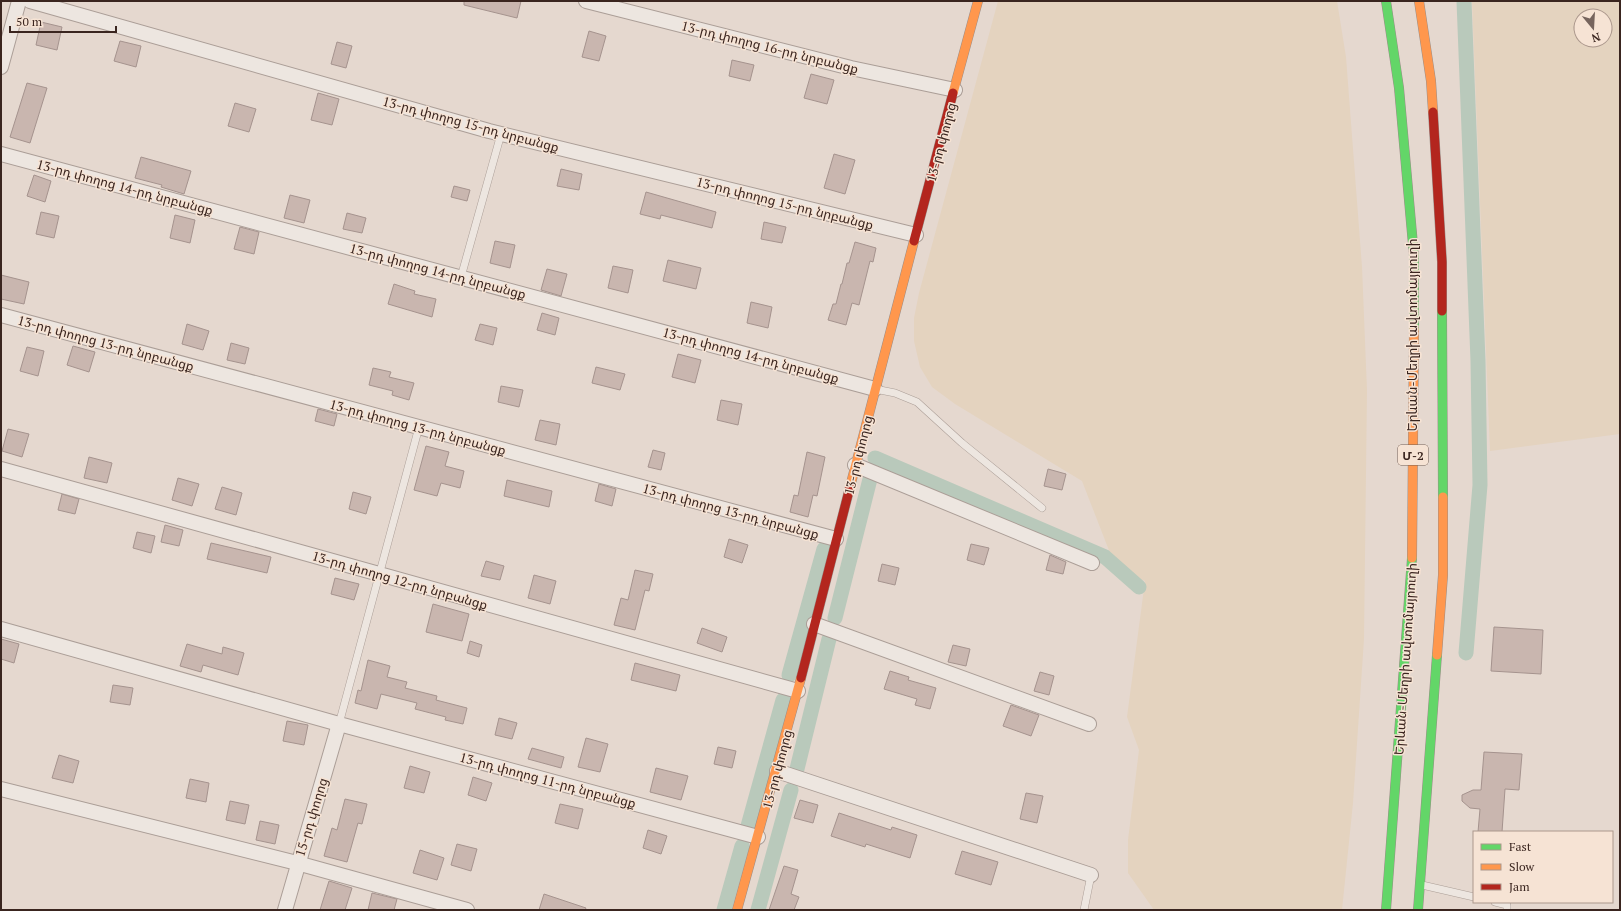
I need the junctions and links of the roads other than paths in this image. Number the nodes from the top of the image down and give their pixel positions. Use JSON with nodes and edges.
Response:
{"nodes":[{"id":1,"x":19,"y":1,"type":"edge"},
{"id":2,"x":30,"y":1,"type":"edge"},
{"id":3,"x":586,"y":1,"type":"edge"},
{"id":4,"x":978,"y":1,"type":"edge"},
{"id":5,"x":1386,"y":1,"type":"edge"},
{"id":6,"x":1419,"y":1,"type":"edge"},
{"id":7,"x":1,"y":67,"type":"edge"},
{"id":8,"x":955,"y":90,"type":"junction"},
{"id":9,"x":501,"y":134,"type":"junction"},
{"id":10,"x":1,"y":154,"type":"edge"},
{"id":11,"x":916,"y":235,"type":"junction"},
{"id":12,"x":461,"y":277,"type":"junction"},
{"id":13,"x":1,"y":314,"type":"edge"},
{"id":14,"x":875,"y":389,"type":"junction"},
{"id":15,"x":419,"y":427,"type":"junction"},
{"id":16,"x":855,"y":465,"type":"junction"},
{"id":17,"x":1,"y":469,"type":"edge"},
{"id":18,"x":1042,"y":508,"type":"dead end"},
{"id":19,"x":836,"y":539,"type":"junction"},
{"id":20,"x":1092,"y":563,"type":"dead end"},
{"id":21,"x":378,"y":574,"type":"junction"},
{"id":22,"x":814,"y":624,"type":"junction"},
{"id":23,"x":1,"y":629,"type":"edge"},
{"id":24,"x":798,"y":691,"type":"junction"},
{"id":25,"x":339,"y":724,"type":"junction"},
{"id":26,"x":1089,"y":724,"type":"dead end"},
{"id":27,"x":777,"y":771,"type":"junction"},
{"id":28,"x":1,"y":789,"type":"edge"},
{"id":29,"x":758,"y":837,"type":"junction"},
{"id":30,"x":297,"y":863,"type":"junction"},
{"id":31,"x":1091,"y":875,"type":"joint"},
{"id":32,"x":1420,"y":885,"type":"junction"},
{"id":33,"x":1473,"y":897,"type":"edge"},
{"id":34,"x":1500,"y":903,"type":"edge"},
{"id":35,"x":285,"y":910,"type":"edge"},
{"id":36,"x":467,"y":910,"type":"edge"},
{"id":37,"x":737,"y":910,"type":"edge"},
{"id":38,"x":1084,"y":910,"type":"edge"},
{"id":39,"x":1386,"y":910,"type":"edge"},
{"id":40,"x":1418,"y":910,"type":"edge"},
{"id":41,"x":1507,"y":910,"type":"edge"}],
"edges":[{"from":1,"to":7,"type":"street"},
{"from":2,"to":9,"type":"street","name":"13-րդ փողոց 15-րդ նրբանցք"},
{"from":3,"to":8,"type":"street","name":"13-րդ փողոց 16-րդ նրբանցք"},
{"from":4,"to":8,"type":"main road","name":"13-րդ փողոց"},
{"from":5,"to":39,"type":"main road","name":"Երևան-Մեղրի ավտոմայրուղի","number":"Մ-2"},
{"from":6,"to":32,"type":"main road","number":"Մ-2"},
{"from":8,"to":11,"type":"main road","name":"13-րդ փողոց"},
{"from":9,"to":11,"type":"street","name":"13-րդ փողոց 15-րդ նրբանցք"},
{"from":9,"to":12,"type":"lane"},
{"from":10,"to":12,"type":"street","name":"13-րդ փողոց 14-րդ նրբանցք"},
{"from":11,"to":14,"type":"main road","name":"13-րդ փողոց"},
{"from":12,"to":14,"type":"street","name":"13-րդ փողոց 14-րդ նրբանցք"},
{"from":13,"to":15,"type":"street","name":"13-րդ փողոց 13-րդ նրբանցք"},
{"from":14,"to":16,"type":"main road","name":"13-րդ փողոց"},
{"from":14,"to":18,"type":"lane"},
{"from":15,"to":19,"type":"street","name":"13-րդ փողոց 13-րդ նրբանցք"},
{"from":15,"to":21,"type":"lane"},
{"from":16,"to":19,"type":"main road","name":"13-րդ փողոց"},
{"from":16,"to":20,"type":"street"},
{"from":17,"to":21,"type":"street","name":"13-րդ փողոց 12-րդ նրբանցք"},
{"from":19,"to":22,"type":"main road","name":"13-րդ փողոց"},
{"from":21,"to":24,"type":"street","name":"13-րդ փողոց 12-րդ նրբանցք"},
{"from":21,"to":25,"type":"lane"},
{"from":22,"to":24,"type":"main road","name":"13-րդ փողոց"},
{"from":22,"to":26,"type":"street"},
{"from":23,"to":25,"type":"street","name":"13-րդ փողոց 11-րդ նրբանցք"},
{"from":24,"to":27,"type":"main road","name":"13-րդ փողոց"},
{"from":25,"to":29,"type":"street","name":"13-րդ փողոց 11-րդ նրբանցք"},
{"from":25,"to":30,"type":"street","name":"15-րդ փողոց"},
{"from":27,"to":29,"type":"main road","name":"13-րդ փողոց"},
{"from":27,"to":31,"type":"street"},
{"from":28,"to":30,"type":"street"},
{"from":29,"to":37,"type":"main road","name":"13-րդ փողոց"},
{"from":30,"to":35,"type":"street","name":"15-րդ փողոց"},
{"from":30,"to":36,"type":"street"},
{"from":31,"to":38,"type":"lane"},
{"from":32,"to":33,"type":"lane"},
{"from":32,"to":40,"type":"main road","number":"Մ-2"},
{"from":34,"to":41,"type":"lane"}]}
